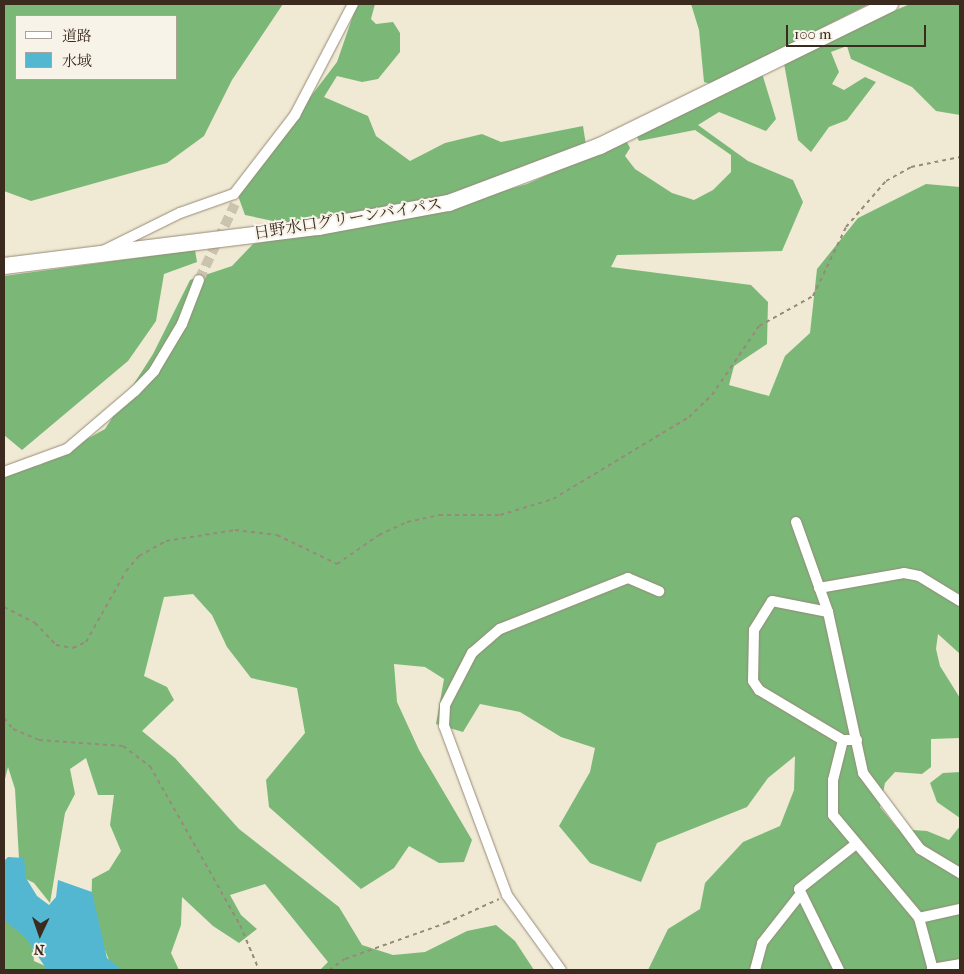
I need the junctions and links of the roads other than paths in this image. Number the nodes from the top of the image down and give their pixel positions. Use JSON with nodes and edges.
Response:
{"nodes":[{"id":1,"x":353,"y":4,"type":"edge"},
{"id":2,"x":890,"y":4,"type":"edge"},
{"id":3,"x":98,"y":254,"type":"junction"},
{"id":4,"x":4,"y":266,"type":"edge"},
{"id":5,"x":199,"y":280,"type":"tunnel mouth"},
{"id":6,"x":4,"y":472,"type":"edge"},
{"id":7,"x":796,"y":522,"type":"dead end"},
{"id":8,"x":820,"y":588,"type":"junction"},
{"id":9,"x":659,"y":591,"type":"dead end"},
{"id":10,"x":960,"y":601,"type":"edge"},
{"id":11,"x":828,"y":612,"type":"junction"},
{"id":12,"x":843,"y":740,"type":"junction"},
{"id":13,"x":857,"y":740,"type":"junction"},
{"id":14,"x":856,"y":844,"type":"junction"},
{"id":15,"x":960,"y":873,"type":"edge"},
{"id":16,"x":799,"y":896,"type":"junction"},
{"id":17,"x":960,"y":909,"type":"edge"},
{"id":18,"x":919,"y":918,"type":"junction"},
{"id":19,"x":960,"y":964,"type":"edge"},
{"id":20,"x":561,"y":970,"type":"edge"},
{"id":21,"x":755,"y":970,"type":"edge"},
{"id":22,"x":839,"y":970,"type":"edge"},
{"id":23,"x":933,"y":970,"type":"edge"}],
"edges":[{"from":1,"to":3,"type":"street"},
{"from":2,"to":3,"type":"highway","name":"日野水口グリーンバイパス"},
{"from":3,"to":4,"type":"highway","name":"日野水口グリーンバイパス"},
{"from":5,"to":6,"type":"street"},
{"from":7,"to":8,"type":"street"},
{"from":8,"to":10,"type":"street"},
{"from":8,"to":11,"type":"street"},
{"from":9,"to":20,"type":"street"},
{"from":11,"to":12,"type":"street"},
{"from":11,"to":13,"type":"street"},
{"from":12,"to":13,"type":"street"},
{"from":12,"to":14,"type":"street"},
{"from":13,"to":15,"type":"street"},
{"from":14,"to":16,"type":"street"},
{"from":14,"to":18,"type":"street"},
{"from":16,"to":21,"type":"street"},
{"from":16,"to":22,"type":"street"},
{"from":17,"to":18,"type":"street"},
{"from":18,"to":23,"type":"street"},
{"from":19,"to":23,"type":"street"}]}
